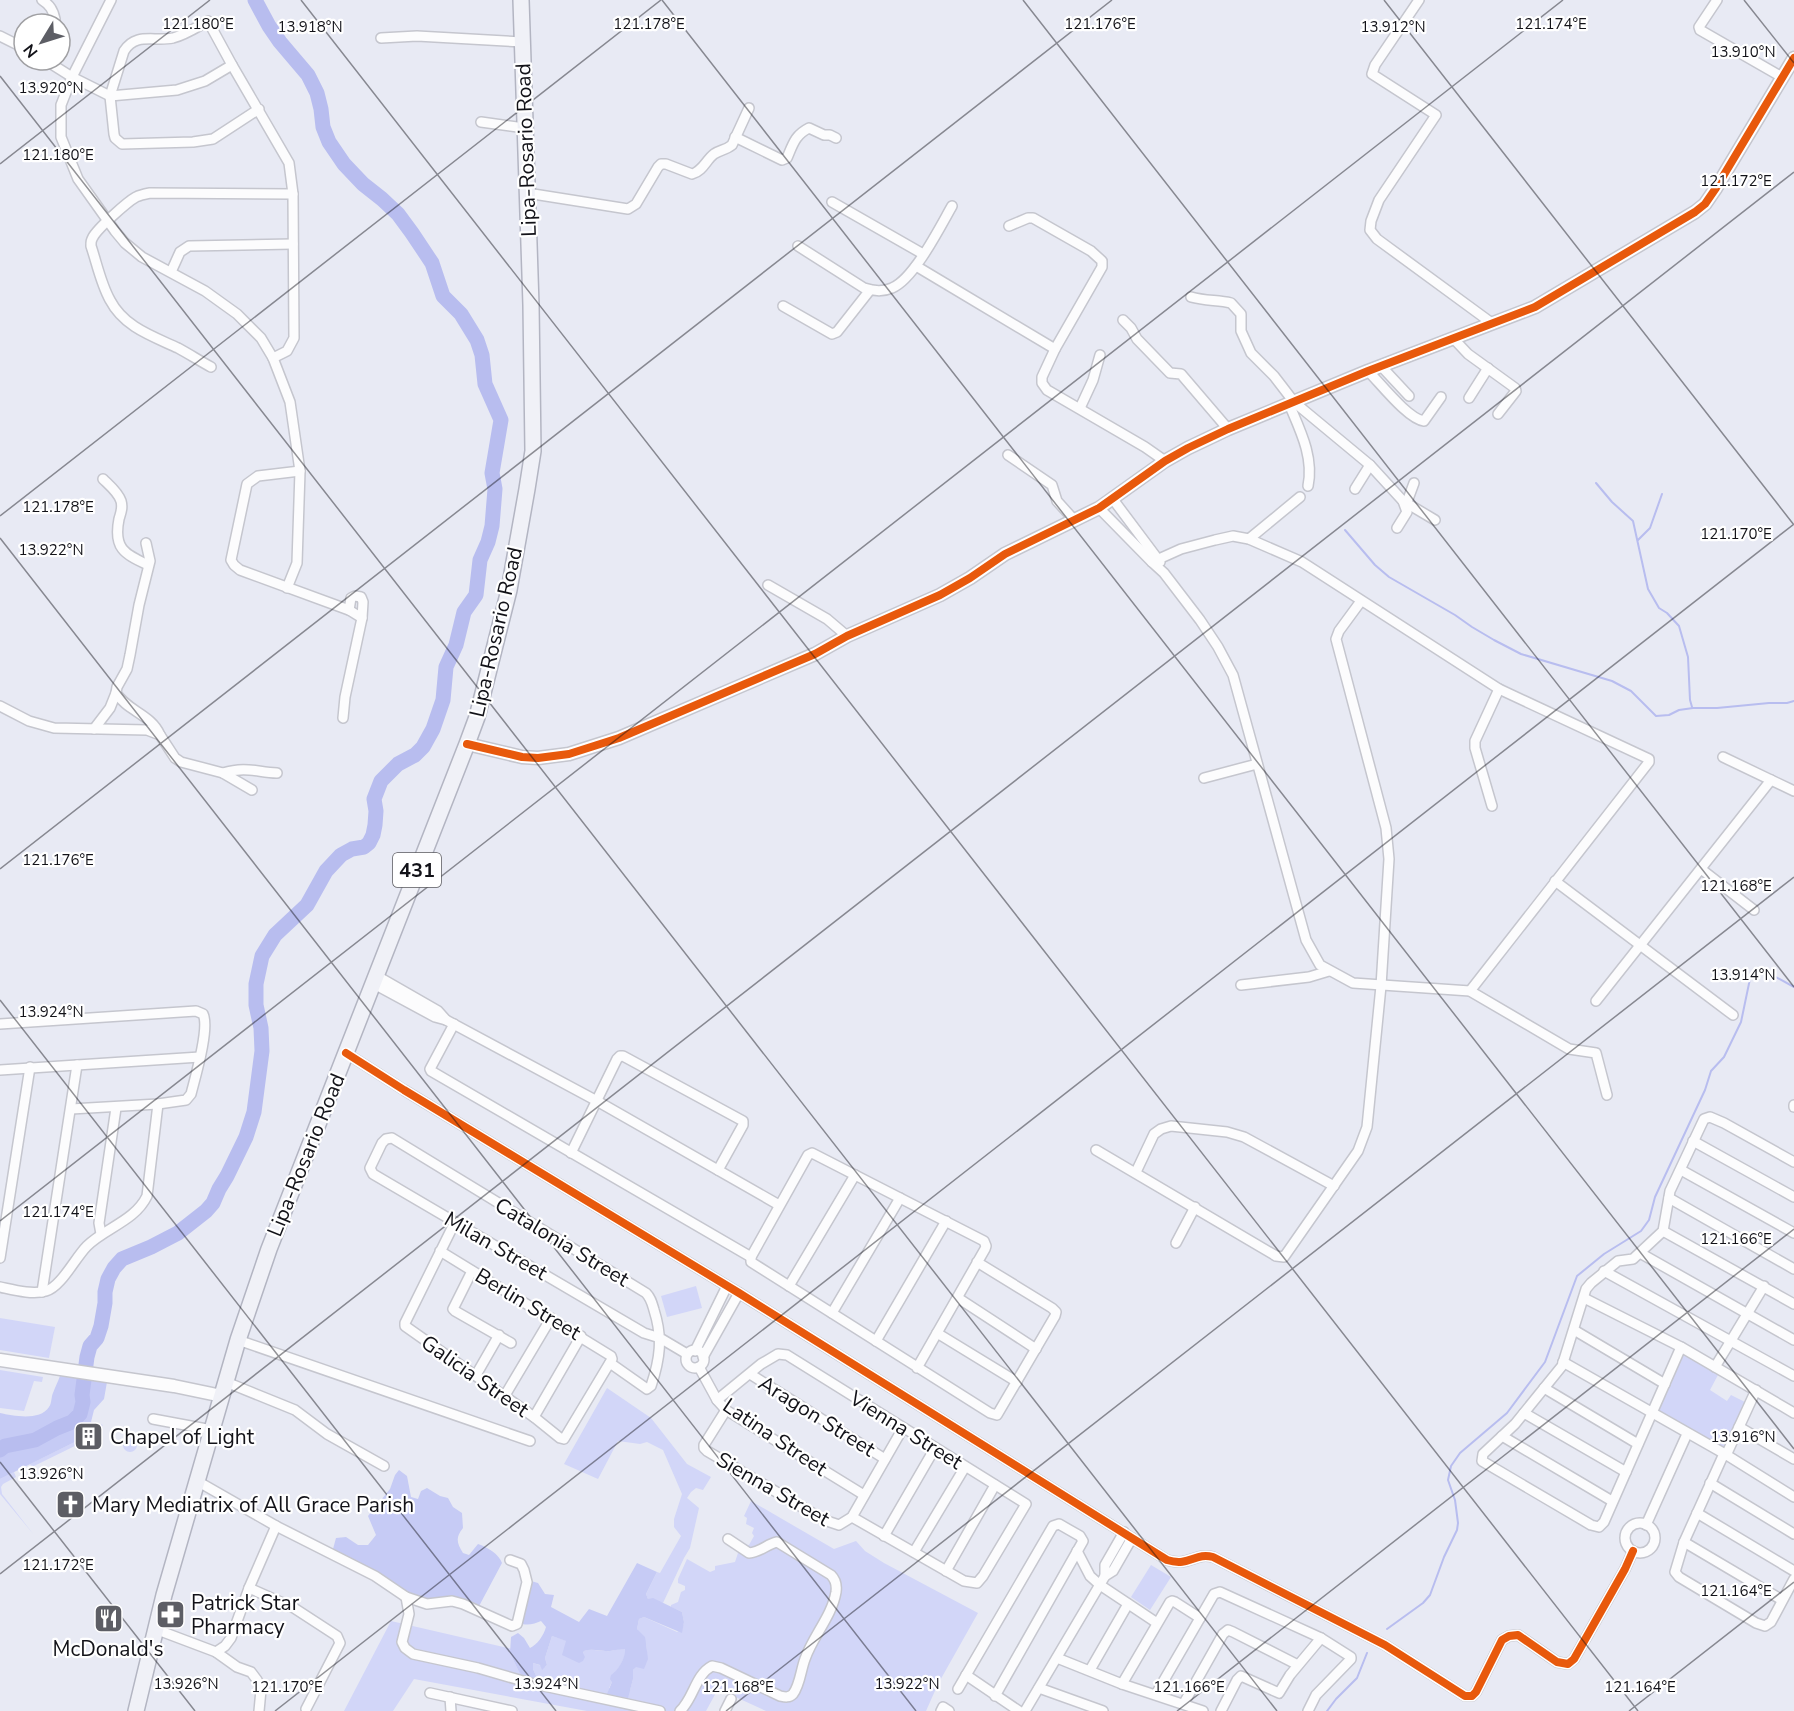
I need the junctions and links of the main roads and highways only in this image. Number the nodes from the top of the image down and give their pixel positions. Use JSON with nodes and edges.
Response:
{"nodes":[{"id":1,"x":521,"y":0,"type":"edge"},
{"id":2,"x":136,"y":1711,"type":"edge"}],
"edges":[{"from":1,"to":2,"type":"main road","name":"Lipa-Rosario Road","number":"431"}]}
